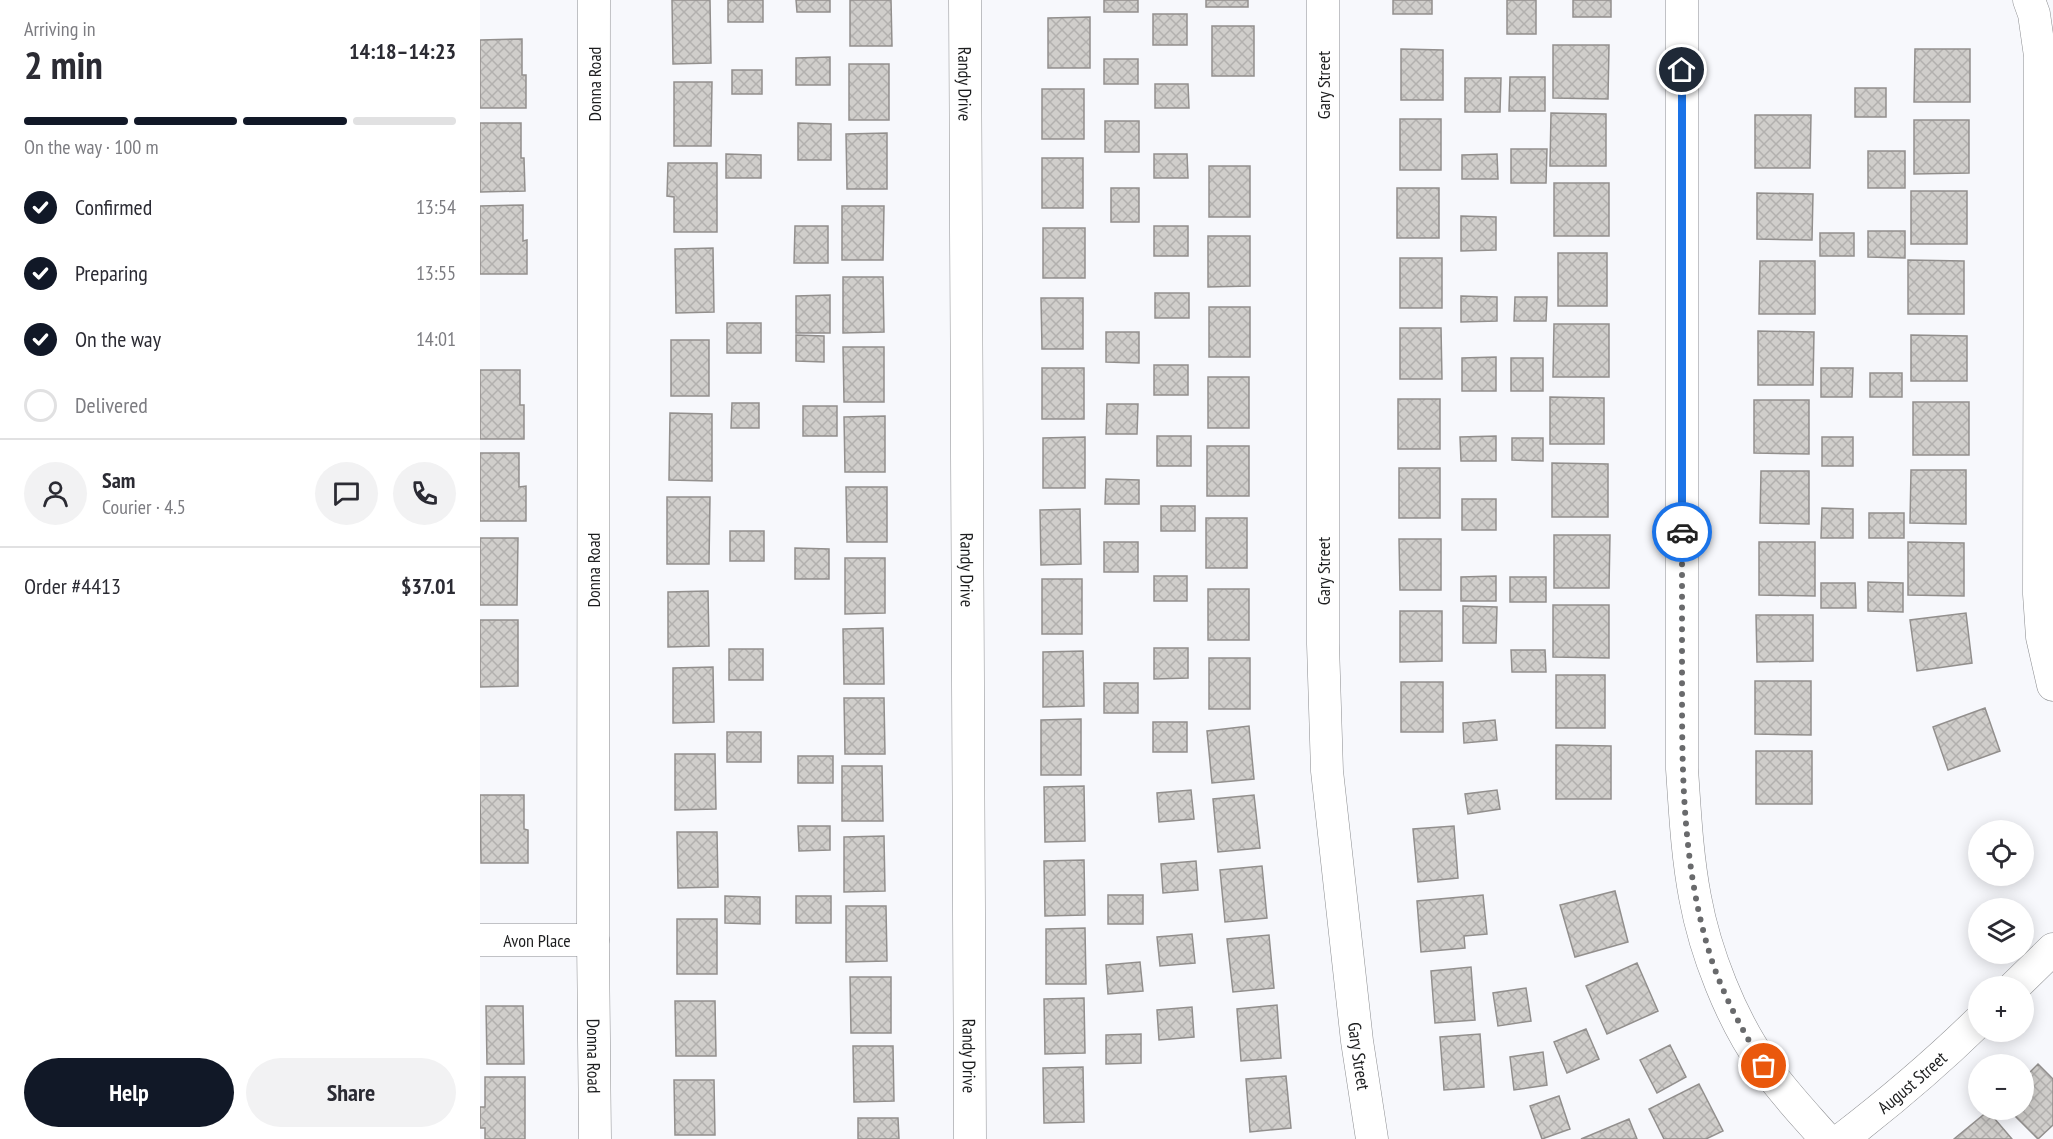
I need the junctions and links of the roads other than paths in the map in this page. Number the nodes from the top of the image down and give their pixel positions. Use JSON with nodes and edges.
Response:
{"nodes":[{"id":1,"x":594,"y":0,"type":"edge"},
{"id":2,"x":965,"y":0,"type":"edge"},
{"id":3,"x":1323,"y":0,"type":"edge"},
{"id":4,"x":1682,"y":0,"type":"edge"},
{"id":5,"x":2029,"y":0,"type":"edge"},
{"id":6,"x":2053,"y":686,"type":"edge"},
{"id":7,"x":480,"y":940,"type":"edge"},
{"id":8,"x":593,"y":940,"type":"junction"},
{"id":9,"x":2053,"y":949,"type":"edge"},
{"id":10,"x":2025,"y":976,"type":"edge"},
{"id":11,"x":1968,"y":1032,"type":"edge"},
{"id":12,"x":595,"y":1139,"type":"edge"},
{"id":13,"x":970,"y":1139,"type":"edge"},
{"id":14,"x":1372,"y":1139,"type":"edge"},
{"id":15,"x":1826,"y":1139,"type":"edge"},
{"id":16,"x":1842,"y":1139,"type":"edge"}],
"edges":[{"from":1,"to":8,"type":"street","name":"Donna Road"},
{"from":2,"to":13,"type":"street","name":"Randy Drive"},
{"from":3,"to":14,"type":"street","name":"Gary Street"},
{"from":4,"to":15,"type":"street"},
{"from":5,"to":6,"type":"street"},
{"from":7,"to":8,"type":"street","name":"Avon Place"},
{"from":8,"to":12,"type":"street","name":"Donna Road"},
{"from":9,"to":10,"type":"street"},
{"from":11,"to":16,"type":"street","name":"August Street"}]}
